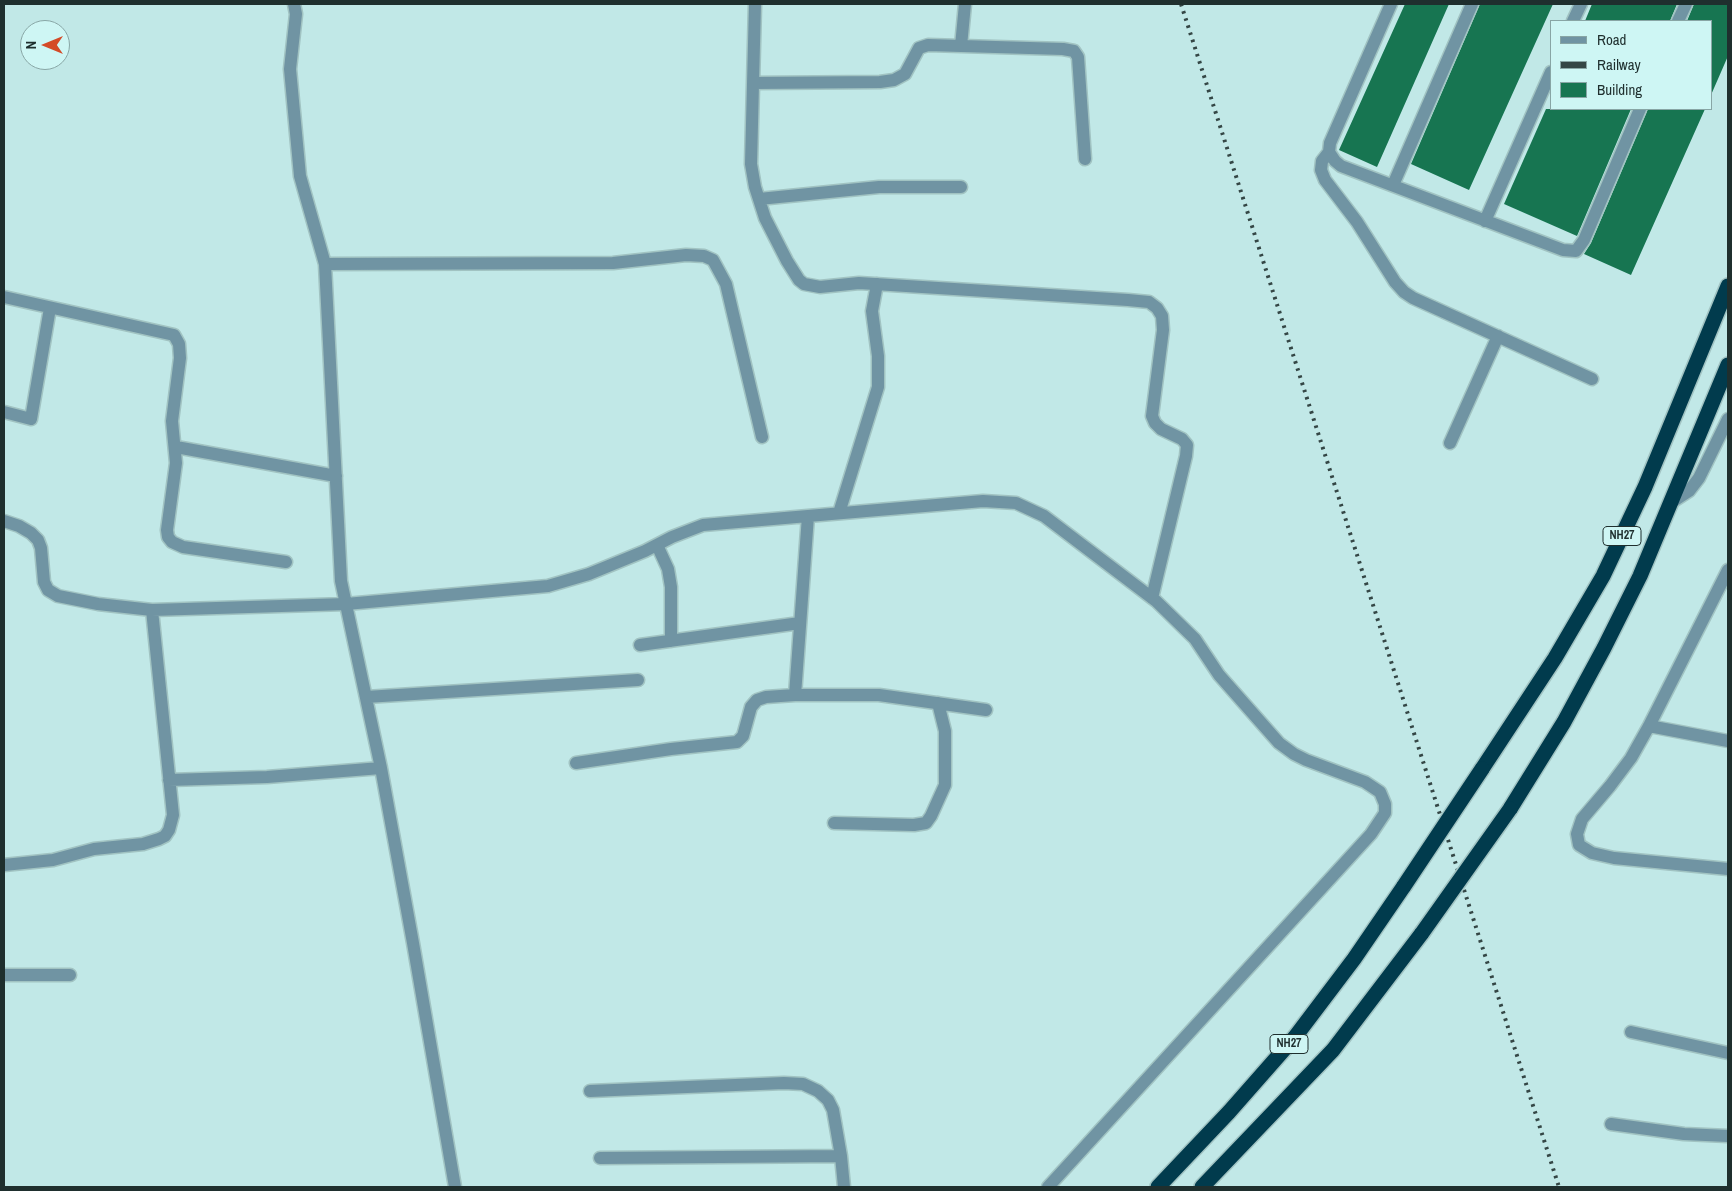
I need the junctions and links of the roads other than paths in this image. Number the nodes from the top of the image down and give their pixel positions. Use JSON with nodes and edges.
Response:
{"nodes":[{"id":1,"x":294,"y":4,"type":"edge"},
{"id":2,"x":755,"y":4,"type":"edge"},
{"id":3,"x":965,"y":4,"type":"edge"},
{"id":4,"x":1391,"y":4,"type":"edge"},
{"id":5,"x":1472,"y":4,"type":"edge"},
{"id":6,"x":1581,"y":4,"type":"edge"},
{"id":7,"x":1686,"y":4,"type":"edge"},
{"id":8,"x":1573,"y":20,"type":"edge"},
{"id":9,"x":1678,"y":20,"type":"edge"},
{"id":10,"x":961,"y":46,"type":"junction"},
{"id":11,"x":1550,"y":74,"type":"edge"},
{"id":12,"x":753,"y":82,"type":"junction"},
{"id":13,"x":1640,"y":110,"type":"edge"},
{"id":14,"x":1328,"y":152,"type":"junction"},
{"id":15,"x":1085,"y":159,"type":"dead end"},
{"id":16,"x":1392,"y":185,"type":"junction"},
{"id":17,"x":962,"y":187,"type":"dead end"},
{"id":18,"x":759,"y":199,"type":"junction"},
{"id":19,"x":1485,"y":221,"type":"junction"},
{"id":20,"x":325,"y":264,"type":"junction"},
{"id":21,"x":877,"y":284,"type":"junction"},
{"id":22,"x":1728,"y":286,"type":"edge"},
{"id":23,"x":4,"y":298,"type":"edge"},
{"id":24,"x":50,"y":308,"type":"junction"},
{"id":25,"x":1498,"y":336,"type":"junction"},
{"id":26,"x":1728,"y":365,"type":"edge"},
{"id":27,"x":1592,"y":379,"type":"dead end"},
{"id":28,"x":4,"y":412,"type":"edge"},
{"id":29,"x":1728,"y":419,"type":"edge"},
{"id":30,"x":762,"y":437,"type":"dead end"},
{"id":31,"x":1450,"y":444,"type":"dead end"},
{"id":32,"x":176,"y":447,"type":"junction"},
{"id":33,"x":336,"y":476,"type":"junction"},
{"id":34,"x":1672,"y":502,"type":"junction"},
{"id":35,"x":839,"y":513,"type":"junction"},
{"id":36,"x":808,"y":516,"type":"junction"},
{"id":37,"x":4,"y":521,"type":"edge"},
{"id":38,"x":657,"y":545,"type":"junction"},
{"id":39,"x":286,"y":562,"type":"dead end"},
{"id":40,"x":1728,"y":570,"type":"edge"},
{"id":41,"x":1152,"y":598,"type":"junction"},
{"id":42,"x":346,"y":604,"type":"junction"},
{"id":43,"x":152,"y":610,"type":"junction"},
{"id":44,"x":800,"y":623,"type":"junction"},
{"id":45,"x":671,"y":641,"type":"junction"},
{"id":46,"x":640,"y":645,"type":"dead end"},
{"id":47,"x":638,"y":680,"type":"dead end"},
{"id":48,"x":795,"y":695,"type":"junction"},
{"id":49,"x":366,"y":697,"type":"junction"},
{"id":50,"x":938,"y":703,"type":"junction"},
{"id":51,"x":986,"y":710,"type":"dead end"},
{"id":52,"x":1650,"y":726,"type":"junction"},
{"id":53,"x":1728,"y":741,"type":"edge"},
{"id":54,"x":576,"y":763,"type":"dead end"},
{"id":55,"x":381,"y":768,"type":"junction"},
{"id":56,"x":169,"y":780,"type":"junction"},
{"id":57,"x":834,"y":822,"type":"dead end"},
{"id":58,"x":4,"y":865,"type":"edge"},
{"id":59,"x":1728,"y":870,"type":"edge"},
{"id":60,"x":4,"y":975,"type":"edge"},
{"id":61,"x":70,"y":975,"type":"dead end"},
{"id":62,"x":1631,"y":1032,"type":"dead end"},
{"id":63,"x":1728,"y":1053,"type":"edge"},
{"id":64,"x":590,"y":1091,"type":"dead end"},
{"id":65,"x":1611,"y":1124,"type":"dead end"},
{"id":66,"x":1728,"y":1136,"type":"edge"},
{"id":67,"x":841,"y":1156,"type":"junction"},
{"id":68,"x":600,"y":1158,"type":"dead end"},
{"id":69,"x":455,"y":1187,"type":"edge"},
{"id":70,"x":844,"y":1187,"type":"edge"},
{"id":71,"x":1048,"y":1187,"type":"edge"},
{"id":72,"x":1158,"y":1187,"type":"edge"},
{"id":73,"x":1202,"y":1187,"type":"edge"}],
"edges":[{"from":1,"to":20,"type":"street"},
{"from":2,"to":12,"type":"street"},
{"from":3,"to":10,"type":"street"},
{"from":4,"to":14,"type":"street"},
{"from":5,"to":16,"type":"street"},
{"from":6,"to":8,"type":"street"},
{"from":7,"to":9,"type":"street"},
{"from":10,"to":12,"type":"street"},
{"from":10,"to":15,"type":"street"},
{"from":11,"to":19,"type":"street"},
{"from":12,"to":18,"type":"street"},
{"from":13,"to":19,"type":"street"},
{"from":14,"to":16,"type":"street"},
{"from":14,"to":25,"type":"street"},
{"from":16,"to":19,"type":"street"},
{"from":17,"to":18,"type":"street"},
{"from":18,"to":21,"type":"street"},
{"from":20,"to":30,"type":"street"},
{"from":20,"to":33,"type":"street"},
{"from":21,"to":35,"type":"street"},
{"from":21,"to":41,"type":"street"},
{"from":22,"to":72,"type":"highway","number":"NH27","bridge":true},
{"from":23,"to":24,"type":"street"},
{"from":24,"to":28,"type":"street"},
{"from":24,"to":32,"type":"street"},
{"from":25,"to":27,"type":"street"},
{"from":25,"to":31,"type":"street"},
{"from":26,"to":34,"type":"highway","number":"NH27"},
{"from":29,"to":34,"type":"street"},
{"from":32,"to":33,"type":"street"},
{"from":32,"to":39,"type":"street"},
{"from":33,"to":42,"type":"street"},
{"from":34,"to":73,"type":"highway","number":"NH27","bridge":true},
{"from":35,"to":36,"type":"street"},
{"from":35,"to":41,"type":"street"},
{"from":36,"to":38,"type":"street"},
{"from":36,"to":44,"type":"street"},
{"from":37,"to":43,"type":"street"},
{"from":38,"to":42,"type":"street"},
{"from":38,"to":45,"type":"street"},
{"from":40,"to":52,"type":"street"},
{"from":41,"to":71,"type":"street"},
{"from":42,"to":43,"type":"street"},
{"from":42,"to":49,"type":"street"},
{"from":43,"to":56,"type":"street"},
{"from":44,"to":45,"type":"street"},
{"from":44,"to":48,"type":"street"},
{"from":45,"to":46,"type":"street"},
{"from":47,"to":49,"type":"street"},
{"from":48,"to":50,"type":"street"},
{"from":48,"to":54,"type":"street"},
{"from":49,"to":55,"type":"street"},
{"from":50,"to":51,"type":"street"},
{"from":50,"to":57,"type":"street"},
{"from":52,"to":53,"type":"street"},
{"from":52,"to":59,"type":"street"},
{"from":55,"to":56,"type":"street"},
{"from":55,"to":69,"type":"street"},
{"from":56,"to":58,"type":"street"},
{"from":60,"to":61,"type":"street"},
{"from":62,"to":63,"type":"street"},
{"from":64,"to":67,"type":"street"},
{"from":65,"to":66,"type":"street"},
{"from":67,"to":68,"type":"street"},
{"from":67,"to":70,"type":"street"}]}
